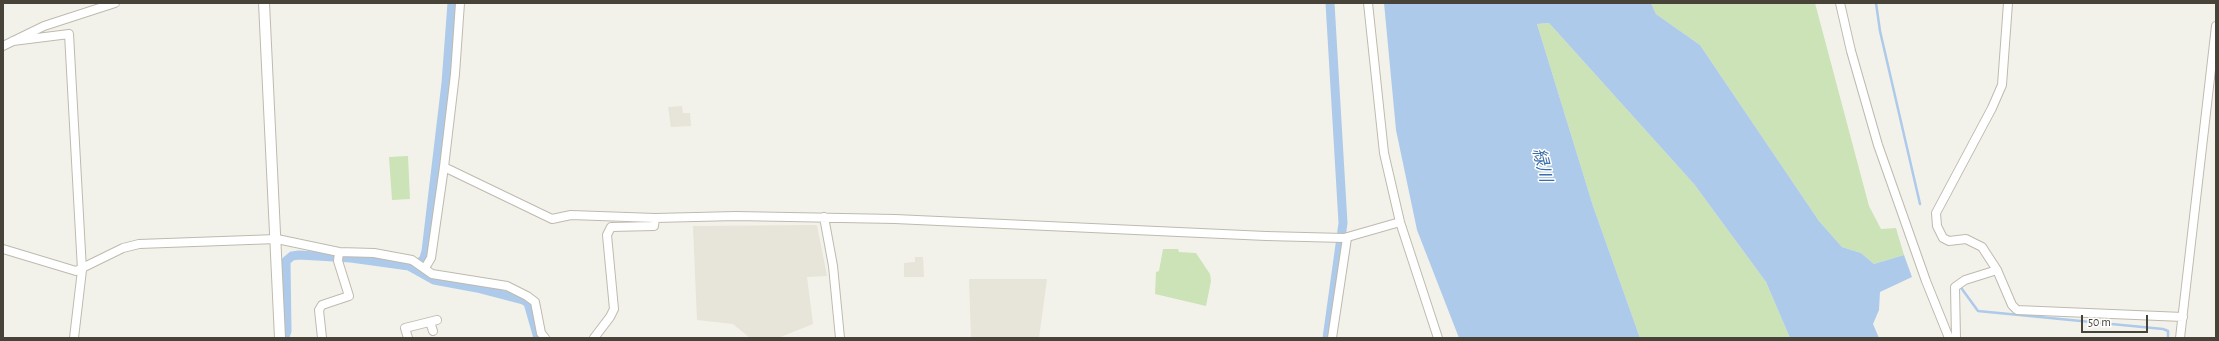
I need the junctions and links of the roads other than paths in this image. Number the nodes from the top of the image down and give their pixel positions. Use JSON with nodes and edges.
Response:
{"nodes":[{"id":1,"x":115,"y":3,"type":"edge"},
{"id":2,"x":264,"y":3,"type":"edge"},
{"id":3,"x":460,"y":3,"type":"edge"},
{"id":4,"x":1368,"y":3,"type":"edge"},
{"id":5,"x":1840,"y":3,"type":"edge"},
{"id":6,"x":2008,"y":3,"type":"edge"},
{"id":7,"x":2216,"y":26,"type":"edge"},
{"id":8,"x":13,"y":41,"type":"junction"},
{"id":9,"x":3,"y":46,"type":"edge"},
{"id":10,"x":444,"y":167,"type":"junction"},
{"id":11,"x":655,"y":218,"type":"junction"},
{"id":12,"x":824,"y":218,"type":"junction"},
{"id":13,"x":1400,"y":222,"type":"junction"},
{"id":14,"x":1346,"y":238,"type":"junction"},
{"id":15,"x":277,"y":239,"type":"junction"},
{"id":16,"x":3,"y":249,"type":"edge"},
{"id":17,"x":339,"y":256,"type":"junction"},
{"id":18,"x":421,"y":266,"type":"junction"},
{"id":19,"x":82,"y":270,"type":"junction"},
{"id":20,"x":1997,"y":270,"type":"junction"},
{"id":21,"x":2183,"y":318,"type":"junction"},
{"id":22,"x":433,"y":331,"type":"dead end"},
{"id":23,"x":840,"y":337,"type":"edge"},
{"id":24,"x":74,"y":338,"type":"edge"},
{"id":25,"x":280,"y":338,"type":"edge"},
{"id":26,"x":322,"y":338,"type":"edge"},
{"id":27,"x":408,"y":338,"type":"edge"},
{"id":28,"x":544,"y":338,"type":"edge"},
{"id":29,"x":594,"y":338,"type":"edge"},
{"id":30,"x":831,"y":338,"type":"edge"},
{"id":31,"x":1332,"y":338,"type":"edge"},
{"id":32,"x":1438,"y":338,"type":"edge"},
{"id":33,"x":1949,"y":338,"type":"edge"},
{"id":34,"x":1956,"y":338,"type":"edge"},
{"id":35,"x":2180,"y":338,"type":"edge"}],
"edges":[{"from":1,"to":8,"type":"street"},
{"from":2,"to":15,"type":"street"},
{"from":3,"to":10,"type":"street"},
{"from":4,"to":13,"type":"street"},
{"from":5,"to":33,"type":"street"},
{"from":6,"to":20,"type":"street"},
{"from":7,"to":21,"type":"street"},
{"from":8,"to":9,"type":"street"},
{"from":8,"to":19,"type":"street"},
{"from":10,"to":11,"type":"street"},
{"from":10,"to":18,"type":"street"},
{"from":11,"to":12,"type":"street"},
{"from":11,"to":29,"type":"street"},
{"from":12,"to":14,"type":"street"},
{"from":12,"to":23,"type":"street"},
{"from":13,"to":14,"type":"street"},
{"from":13,"to":32,"type":"street"},
{"from":14,"to":31,"type":"street"},
{"from":15,"to":17,"type":"street"},
{"from":15,"to":19,"type":"street"},
{"from":15,"to":25,"type":"street"},
{"from":16,"to":19,"type":"street"},
{"from":17,"to":18,"type":"street"},
{"from":17,"to":26,"type":"street"},
{"from":18,"to":28,"type":"street"},
{"from":19,"to":24,"type":"street"},
{"from":20,"to":21,"type":"street"},
{"from":20,"to":34,"type":"street"},
{"from":21,"to":35,"type":"street"},
{"from":22,"to":27,"type":"street"},
{"from":23,"to":30,"type":"street"}]}
